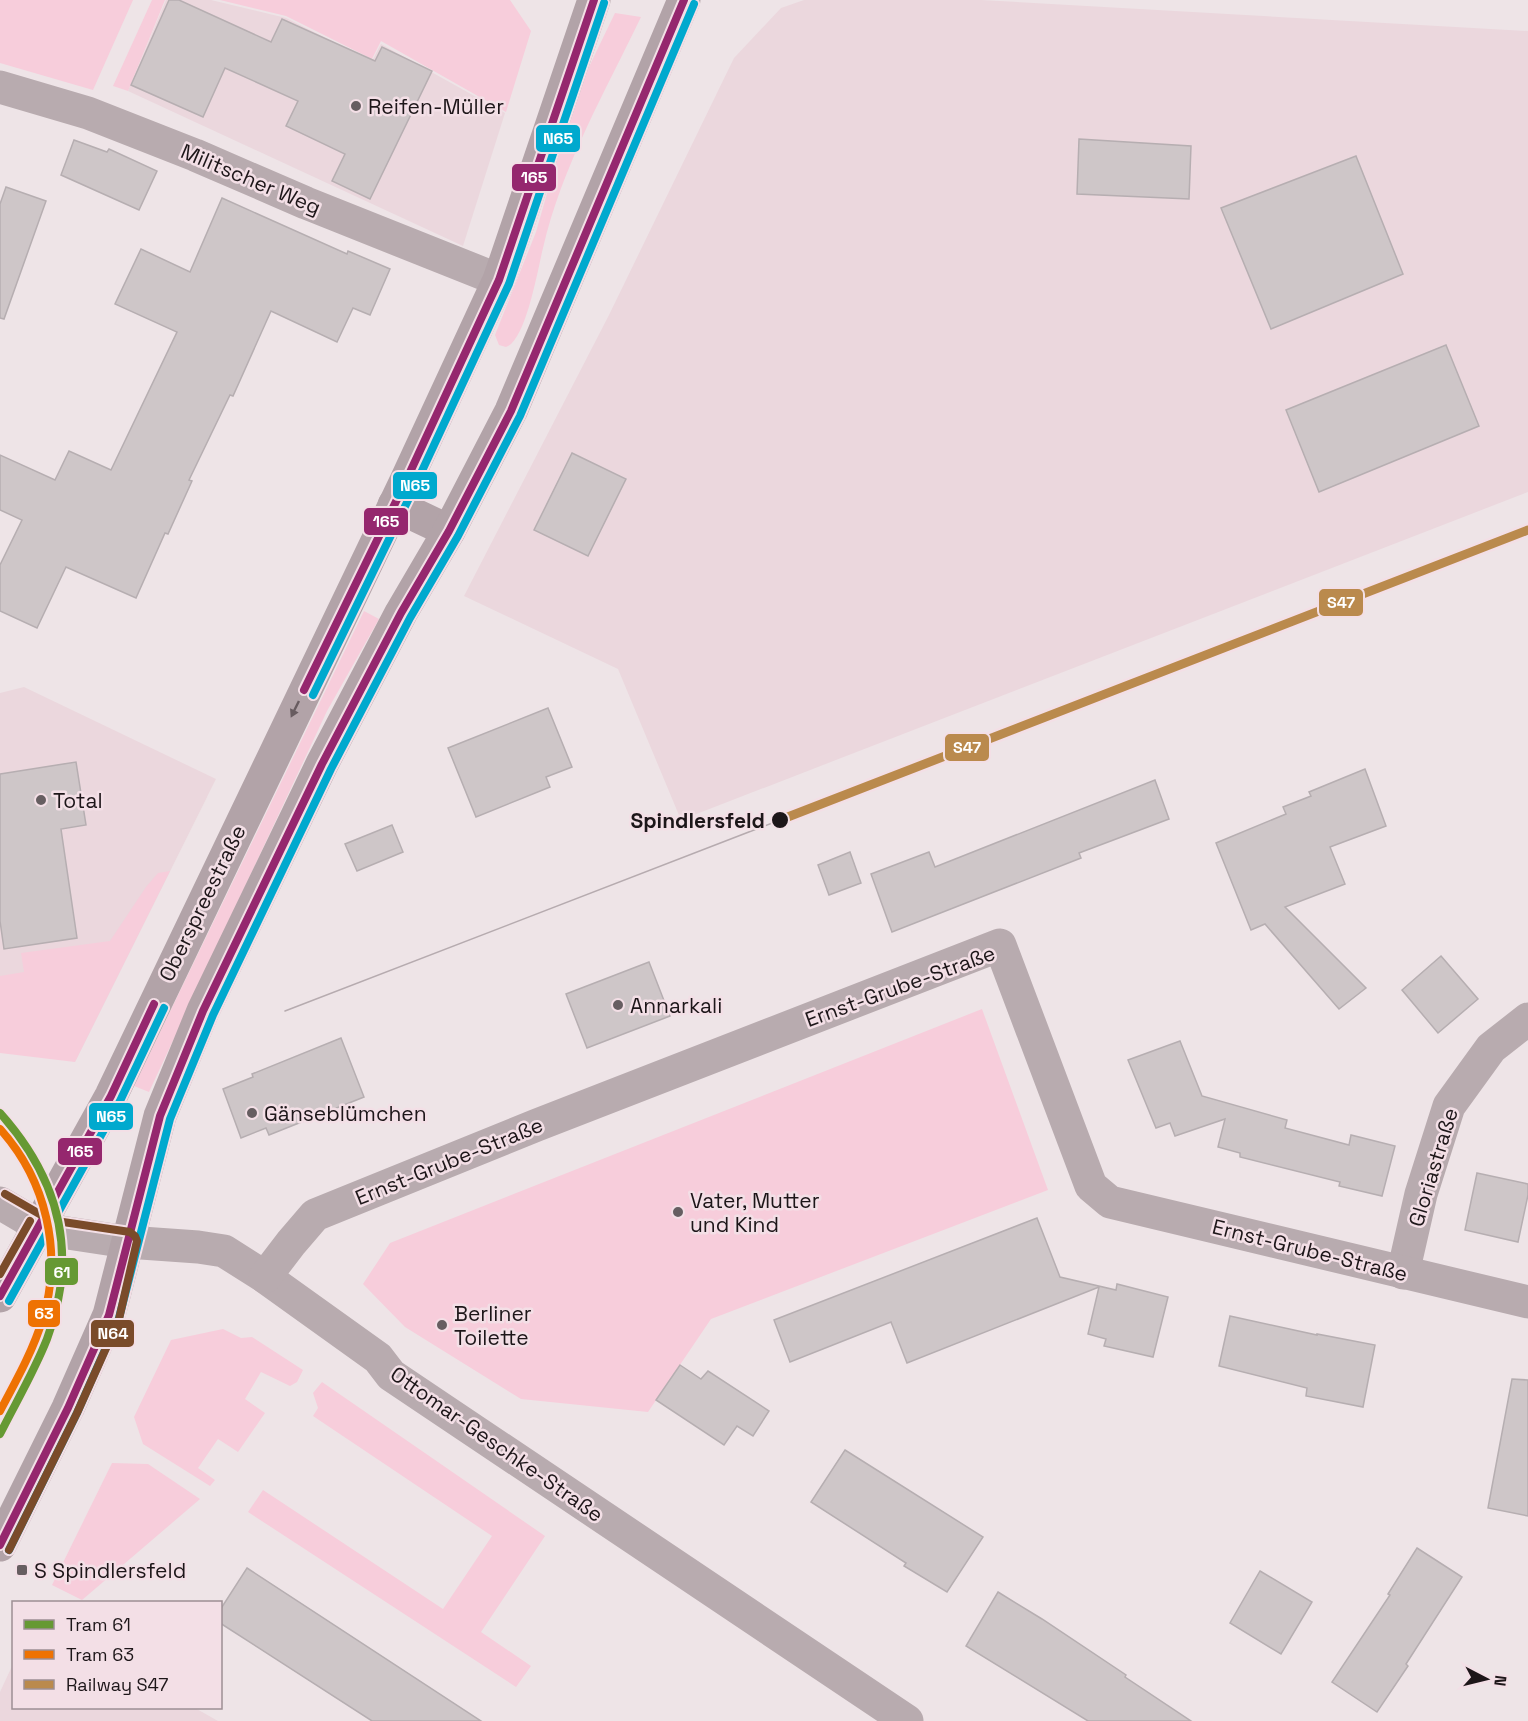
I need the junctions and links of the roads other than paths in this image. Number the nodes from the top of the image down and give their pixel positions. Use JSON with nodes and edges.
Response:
{"nodes":[{"id":1,"x":594,"y":0,"type":"edge"},
{"id":2,"x":684,"y":0,"type":"edge"},
{"id":3,"x":0,"y":87,"type":"edge"},
{"id":4,"x":499,"y":280,"type":"junction"},
{"id":5,"x":394,"y":505,"type":"junction"},
{"id":6,"x":449,"y":531,"type":"junction"},
{"id":7,"x":1528,"y":1019,"type":"edge"},
{"id":8,"x":0,"y":1203,"type":"edge"},
{"id":9,"x":39,"y":1226,"type":"junction"},
{"id":10,"x":127,"y":1242,"type":"junction"},
{"id":11,"x":1403,"y":1273,"type":"junction"},
{"id":12,"x":265,"y":1277,"type":"junction"},
{"id":13,"x":0,"y":1296,"type":"edge"},
{"id":14,"x":1528,"y":1302,"type":"edge"},
{"id":15,"x":0,"y":1545,"type":"edge"},
{"id":16,"x":907,"y":1721,"type":"edge"}],
"edges":[{"from":1,"to":4,"type":"main road","name":"Oberspreestraße"},
{"from":2,"to":6,"type":"main road"},
{"from":3,"to":4,"type":"street","name":"Militscher Weg"},
{"from":4,"to":5,"type":"main road","name":"Oberspreestraße"},
{"from":5,"to":6,"type":"main road"},
{"from":5,"to":9,"type":"main road","name":"Oberspreestraße","one_way":true},
{"from":6,"to":10,"type":"main road"},
{"from":7,"to":11,"type":"street","name":"Gloriastraße"},
{"from":8,"to":9,"type":"street","name":"Ottomar-Geschke-Straße"},
{"from":9,"to":10,"type":"street","name":"Ottomar-Geschke-Straße"},
{"from":9,"to":13,"type":"main road","name":"Oberspreestraße"},
{"from":10,"to":12,"type":"street","name":"Ottomar-Geschke-Straße"},
{"from":10,"to":15,"type":"main road"},
{"from":11,"to":12,"type":"street","name":"Ernst-Grube-Straße"},
{"from":11,"to":14,"type":"street","name":"Ernst-Grube-Straße"},
{"from":12,"to":16,"type":"street","name":"Ottomar-Geschke-Straße"}]}
